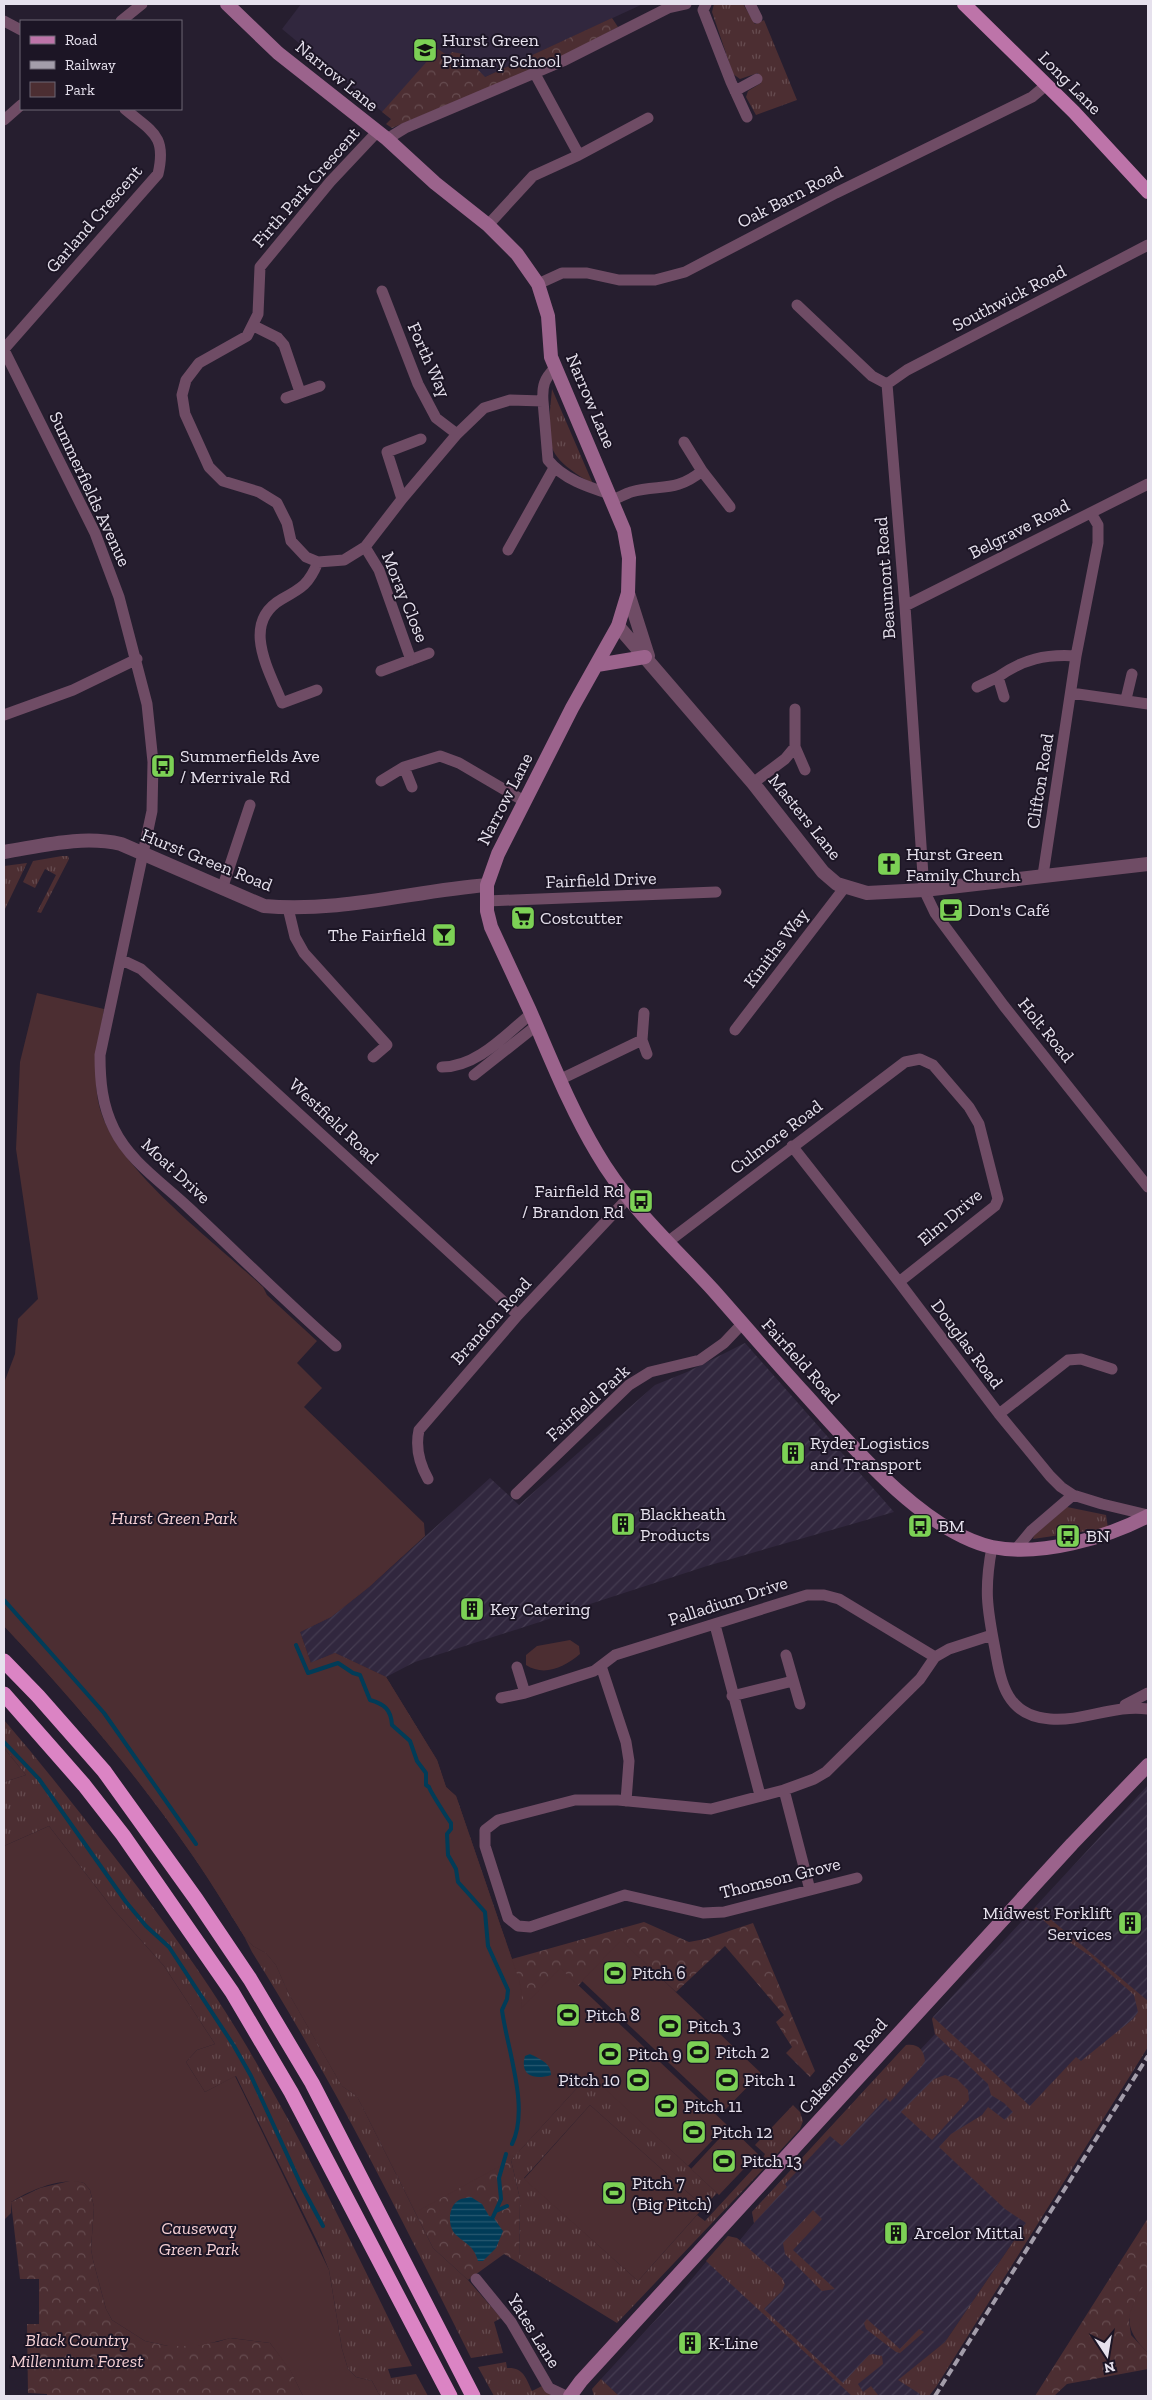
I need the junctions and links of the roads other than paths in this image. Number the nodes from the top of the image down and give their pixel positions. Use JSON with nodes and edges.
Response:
{"nodes":[{"id":1,"x":142,"y":4,"type":"edge"},
{"id":2,"x":227,"y":4,"type":"edge"},
{"id":3,"x":686,"y":4,"type":"edge"},
{"id":4,"x":706,"y":4,"type":"edge"},
{"id":5,"x":750,"y":4,"type":"edge"},
{"id":6,"x":964,"y":4,"type":"edge"},
{"id":7,"x":757,"y":18,"type":"dead end"},
{"id":8,"x":122,"y":20,"type":"edge"},
{"id":9,"x":4,"y":21,"type":"edge"},
{"id":10,"x":20,"y":29,"type":"edge"},
{"id":11,"x":534,"y":72,"type":"junction"},
{"id":12,"x":757,"y":79,"type":"dead end"},
{"id":13,"x":1045,"y":86,"type":"junction"},
{"id":14,"x":735,"y":91,"type":"junction"},
{"id":15,"x":20,"y":106,"type":"edge"},
{"id":16,"x":126,"y":110,"type":"edge"},
{"id":17,"x":747,"y":117,"type":"dead end"},
{"id":18,"x":648,"y":118,"type":"dead end"},
{"id":19,"x":4,"y":120,"type":"edge"},
{"id":20,"x":382,"y":136,"type":"junction"},
{"id":21,"x":579,"y":155,"type":"junction"},
{"id":22,"x":1148,"y":192,"type":"edge"},
{"id":23,"x":488,"y":225,"type":"junction"},
{"id":24,"x":1148,"y":245,"type":"edge"},
{"id":25,"x":538,"y":284,"type":"junction"},
{"id":26,"x":382,"y":291,"type":"dead end"},
{"id":27,"x":797,"y":304,"type":"dead end"},
{"id":28,"x":254,"y":326,"type":"junction"},
{"id":29,"x":4,"y":350,"type":"edge"},
{"id":30,"x":555,"y":368,"type":"junction"},
{"id":31,"x":887,"y":384,"type":"junction"},
{"id":32,"x":320,"y":386,"type":"dead end"},
{"id":33,"x":300,"y":392,"type":"junction"},
{"id":34,"x":286,"y":398,"type":"dead end"},
{"id":35,"x":543,"y":401,"type":"junction"},
{"id":36,"x":457,"y":434,"type":"junction"},
{"id":37,"x":421,"y":438,"type":"dead end"},
{"id":38,"x":684,"y":442,"type":"dead end"},
{"id":39,"x":554,"y":468,"type":"junction"},
{"id":40,"x":702,"y":470,"type":"junction"},
{"id":41,"x":1148,"y":484,"type":"edge"},
{"id":42,"x":611,"y":497,"type":"junction"},
{"id":43,"x":402,"y":498,"type":"junction"},
{"id":44,"x":730,"y":507,"type":"dead end"},
{"id":45,"x":1091,"y":513,"type":"junction"},
{"id":46,"x":366,"y":547,"type":"junction"},
{"id":47,"x":508,"y":550,"type":"dead end"},
{"id":48,"x":318,"y":562,"type":"junction"},
{"id":49,"x":628,"y":593,"type":"junction"},
{"id":50,"x":905,"y":606,"type":"junction"},
{"id":51,"x":618,"y":626,"type":"junction"},
{"id":52,"x":429,"y":653,"type":"dead end"},
{"id":53,"x":1076,"y":656,"type":"junction"},
{"id":54,"x":137,"y":660,"type":"junction"},
{"id":55,"x":411,"y":660,"type":"junction"},
{"id":56,"x":648,"y":661,"type":"junction"},
{"id":57,"x":597,"y":665,"type":"junction"},
{"id":58,"x":381,"y":671,"type":"dead end"},
{"id":59,"x":1132,"y":674,"type":"dead end"},
{"id":60,"x":998,"y":677,"type":"junction"},
{"id":61,"x":977,"y":687,"type":"dead end"},
{"id":62,"x":317,"y":690,"type":"dead end"},
{"id":63,"x":1072,"y":693,"type":"junction"},
{"id":64,"x":1004,"y":697,"type":"dead end"},
{"id":65,"x":1126,"y":699,"type":"junction"},
{"id":66,"x":1148,"y":704,"type":"edge"},
{"id":67,"x":795,"y":709,"type":"dead end"},
{"id":68,"x":4,"y":715,"type":"edge"},
{"id":69,"x":795,"y":747,"type":"junction"},
{"id":70,"x":404,"y":767,"type":"junction"},
{"id":71,"x":805,"y":770,"type":"dead end"},
{"id":72,"x":381,"y":781,"type":"dead end"},
{"id":73,"x":753,"y":783,"type":"junction"},
{"id":74,"x":412,"y":787,"type":"dead end"},
{"id":75,"x":524,"y":801,"type":"junction"},
{"id":76,"x":250,"y":805,"type":"dead end"},
{"id":77,"x":4,"y":852,"type":"edge"},
{"id":78,"x":142,"y":854,"type":"junction"},
{"id":79,"x":1148,"y":864,"type":"edge"},
{"id":80,"x":1043,"y":876,"type":"junction"},
{"id":81,"x":487,"y":886,"type":"junction"},
{"id":82,"x":845,"y":886,"type":"junction"},
{"id":83,"x":222,"y":889,"type":"junction"},
{"id":84,"x":924,"y":890,"type":"junction"},
{"id":85,"x":716,"y":892,"type":"dead end"},
{"id":86,"x":487,"y":901,"type":"junction"},
{"id":87,"x":288,"y":908,"type":"junction"},
{"id":88,"x":122,"y":960,"type":"junction"},
{"id":89,"x":644,"y":1013,"type":"dead end"},
{"id":90,"x":533,"y":1020,"type":"junction"},
{"id":91,"x":736,"y":1030,"type":"dead end"},
{"id":92,"x":642,"y":1040,"type":"junction"},
{"id":93,"x":647,"y":1054,"type":"dead end"},
{"id":94,"x":373,"y":1057,"type":"dead end"},
{"id":95,"x":905,"y":1062,"type":"joint"},
{"id":96,"x":442,"y":1067,"type":"dead end"},
{"id":97,"x":474,"y":1075,"type":"dead end"},
{"id":98,"x":559,"y":1080,"type":"junction"},
{"id":99,"x":792,"y":1146,"type":"junction"},
{"id":100,"x":1148,"y":1187,"type":"edge"},
{"id":101,"x":627,"y":1199,"type":"junction"},
{"id":102,"x":668,"y":1241,"type":"junction"},
{"id":103,"x":899,"y":1282,"type":"junction"},
{"id":104,"x":518,"y":1314,"type":"junction"},
{"id":105,"x":742,"y":1324,"type":"junction"},
{"id":106,"x":336,"y":1346,"type":"dead end"},
{"id":107,"x":1112,"y":1369,"type":"dead end"},
{"id":108,"x":999,"y":1414,"type":"junction"},
{"id":109,"x":428,"y":1479,"type":"dead end"},
{"id":110,"x":516,"y":1494,"type":"dead end"},
{"id":111,"x":1073,"y":1495,"type":"junction"},
{"id":112,"x":1148,"y":1515,"type":"edge"},
{"id":113,"x":992,"y":1547,"type":"junction"},
{"id":114,"x":1016,"y":1549,"type":"junction"},
{"id":115,"x":715,"y":1625,"type":"junction"},
{"id":116,"x":992,"y":1635,"type":"junction"},
{"id":117,"x":786,"y":1655,"type":"dead end"},
{"id":118,"x":935,"y":1657,"type":"junction"},
{"id":119,"x":4,"y":1662,"type":"edge"},
{"id":120,"x":601,"y":1666,"type":"junction"},
{"id":121,"x":516,"y":1667,"type":"dead end"},
{"id":122,"x":793,"y":1681,"type":"junction"},
{"id":123,"x":1148,"y":1693,"type":"edge"},
{"id":124,"x":4,"y":1694,"type":"edge"},
{"id":125,"x":525,"y":1694,"type":"junction"},
{"id":126,"x":732,"y":1696,"type":"junction"},
{"id":127,"x":501,"y":1698,"type":"dead end"},
{"id":128,"x":800,"y":1704,"type":"dead end"},
{"id":129,"x":1116,"y":1709,"type":"junction"},
{"id":130,"x":1148,"y":1709,"type":"edge"},
{"id":131,"x":1148,"y":1765,"type":"edge"},
{"id":132,"x":784,"y":1790,"type":"junction"},
{"id":133,"x":760,"y":1795,"type":"junction"},
{"id":134,"x":626,"y":1800,"type":"junction"},
{"id":135,"x":857,"y":1878,"type":"dead end"},
{"id":136,"x":810,"y":1890,"type":"junction"},
{"id":137,"x":476,"y":2279,"type":"dead end"},
{"id":138,"x":450,"y":2396,"type":"edge"},
{"id":139,"x":473,"y":2396,"type":"edge"},
{"id":140,"x":566,"y":2396,"type":"edge"},
{"id":141,"x":570,"y":2396,"type":"edge"}],
"edges":[{"from":1,"to":8,"type":"street"},
{"from":2,"to":20,"type":"main road","name":"Narrow Lane"},
{"from":3,"to":11,"type":"street","name":"Firth Park Crescent"},
{"from":4,"to":14,"type":"street"},
{"from":5,"to":7,"type":"street"},
{"from":6,"to":13,"type":"main road","name":"Long Lane"},
{"from":9,"to":10,"type":"street"},
{"from":11,"to":20,"type":"street","name":"Firth Park Crescent"},
{"from":11,"to":21,"type":"street"},
{"from":12,"to":14,"type":"street"},
{"from":13,"to":22,"type":"main road","name":"Long Lane"},
{"from":13,"to":25,"type":"street","name":"Oak Barn Road"},
{"from":14,"to":17,"type":"street"},
{"from":15,"to":19,"type":"street"},
{"from":16,"to":29,"type":"street","name":"Garland Crescent"},
{"from":18,"to":21,"type":"street"},
{"from":20,"to":23,"type":"main road","name":"Narrow Lane"},
{"from":20,"to":28,"type":"street","name":"Firth Park Crescent"},
{"from":21,"to":23,"type":"street"},
{"from":23,"to":25,"type":"main road","name":"Narrow Lane"},
{"from":24,"to":31,"type":"street","name":"Southwick Road"},
{"from":25,"to":30,"type":"main road","name":"Narrow Lane"},
{"from":26,"to":36,"type":"street","name":"Forth Way"},
{"from":27,"to":31,"type":"street"},
{"from":28,"to":33,"type":"street"},
{"from":28,"to":48,"type":"street"},
{"from":29,"to":54,"type":"street","name":"Summerfields Avenue"},
{"from":30,"to":35,"type":"street"},
{"from":30,"to":42,"type":"main road","name":"Narrow Lane"},
{"from":31,"to":50,"type":"street","name":"Beaumont Road"},
{"from":32,"to":33,"type":"street"},
{"from":33,"to":34,"type":"street"},
{"from":35,"to":36,"type":"street"},
{"from":35,"to":39,"type":"street"},
{"from":36,"to":43,"type":"street"},
{"from":37,"to":43,"type":"street"},
{"from":38,"to":40,"type":"street"},
{"from":39,"to":42,"type":"street"},
{"from":39,"to":47,"type":"street"},
{"from":40,"to":42,"type":"street"},
{"from":40,"to":44,"type":"street"},
{"from":41,"to":45,"type":"street","name":"Belgrave Road"},
{"from":42,"to":49,"type":"main road","name":"Narrow Lane"},
{"from":43,"to":46,"type":"street"},
{"from":45,"to":50,"type":"street","name":"Belgrave Road"},
{"from":45,"to":53,"type":"street","name":"Clifton Road"},
{"from":46,"to":48,"type":"street"},
{"from":46,"to":55,"type":"street","name":"Moray Close"},
{"from":48,"to":62,"type":"street"},
{"from":49,"to":51,"type":"main road","name":"Narrow Lane"},
{"from":49,"to":56,"type":"street"},
{"from":50,"to":84,"type":"street","name":"Beaumont Road"},
{"from":51,"to":56,"type":"street","name":"Masters Lane"},
{"from":51,"to":57,"type":"main road","name":"Narrow Lane"},
{"from":52,"to":55,"type":"street","name":"Moray Close"},
{"from":53,"to":60,"type":"street"},
{"from":53,"to":63,"type":"street","name":"Clifton Road"},
{"from":54,"to":68,"type":"street"},
{"from":54,"to":78,"type":"street","name":"Summerfields Avenue"},
{"from":55,"to":58,"type":"street","name":"Moray Close"},
{"from":56,"to":57,"type":"main road"},
{"from":56,"to":73,"type":"street","name":"Masters Lane"},
{"from":57,"to":75,"type":"main road","name":"Narrow Lane"},
{"from":59,"to":65,"type":"street"},
{"from":60,"to":61,"type":"street"},
{"from":60,"to":64,"type":"street"},
{"from":63,"to":65,"type":"street"},
{"from":63,"to":80,"type":"street","name":"Clifton Road"},
{"from":65,"to":66,"type":"street"},
{"from":67,"to":69,"type":"street"},
{"from":69,"to":71,"type":"street"},
{"from":69,"to":73,"type":"street"},
{"from":70,"to":72,"type":"street"},
{"from":70,"to":74,"type":"street"},
{"from":70,"to":75,"type":"street"},
{"from":73,"to":82,"type":"street","name":"Masters Lane"},
{"from":75,"to":81,"type":"main road","name":"Narrow Lane"},
{"from":76,"to":83,"type":"street"},
{"from":77,"to":78,"type":"street","name":"Hurst Green Road"},
{"from":78,"to":83,"type":"street","name":"Hurst Green Road"},
{"from":78,"to":88,"type":"street","name":"Moat Drive"},
{"from":79,"to":80,"type":"street","name":"Masters Lane"},
{"from":80,"to":84,"type":"street","name":"Masters Lane"},
{"from":81,"to":86,"type":"main road","name":"Fairfield Road"},
{"from":81,"to":87,"type":"street","name":"Hurst Green Road"},
{"from":82,"to":84,"type":"street","name":"Masters Lane"},
{"from":82,"to":91,"type":"street","name":"Kiniths Way"},
{"from":83,"to":87,"type":"street","name":"Hurst Green Road"},
{"from":84,"to":100,"type":"street","name":"Holt Road"},
{"from":85,"to":86,"type":"street","name":"Fairfield Drive"},
{"from":86,"to":90,"type":"main road","name":"Fairfield Road"},
{"from":87,"to":94,"type":"street"},
{"from":88,"to":104,"type":"street","name":"Westfield Road"},
{"from":88,"to":106,"type":"street","name":"Moat Drive"},
{"from":89,"to":92,"type":"street"},
{"from":90,"to":96,"type":"street"},
{"from":90,"to":97,"type":"street"},
{"from":90,"to":98,"type":"main road","name":"Fairfield Road"},
{"from":92,"to":93,"type":"street"},
{"from":92,"to":98,"type":"street"},
{"from":95,"to":99,"type":"street","name":"Culmore Road"},
{"from":95,"to":103,"type":"street","name":"Elm Drive"},
{"from":98,"to":101,"type":"main road","name":"Fairfield Road"},
{"from":99,"to":102,"type":"street","name":"Culmore Road"},
{"from":99,"to":103,"type":"street","name":"Douglas Road"},
{"from":101,"to":102,"type":"main road","name":"Fairfield Road"},
{"from":101,"to":104,"type":"street","name":"Brandon Road"},
{"from":102,"to":105,"type":"main road","name":"Fairfield Road"},
{"from":103,"to":108,"type":"street","name":"Douglas Road"},
{"from":104,"to":109,"type":"street","name":"Brandon Road"},
{"from":105,"to":110,"type":"street","name":"Fairfield Park"},
{"from":105,"to":113,"type":"main road","name":"Fairfield Road"},
{"from":107,"to":108,"type":"street"},
{"from":108,"to":111,"type":"street","name":"Douglas Road"},
{"from":111,"to":112,"type":"street","name":"Douglas Road"},
{"from":111,"to":114,"type":"street"},
{"from":112,"to":114,"type":"main road","name":"Fairfield Road"},
{"from":113,"to":114,"type":"main road","name":"Fairfield Road"},
{"from":113,"to":116,"type":"street"},
{"from":115,"to":118,"type":"street","name":"Palladium Drive"},
{"from":115,"to":120,"type":"street","name":"Palladium Drive"},
{"from":115,"to":126,"type":"street"},
{"from":116,"to":118,"type":"street"},
{"from":116,"to":129,"type":"street"},
{"from":117,"to":122,"type":"street"},
{"from":118,"to":132,"type":"street","name":"Thomson Grove"},
{"from":119,"to":139,"type":"highway"},
{"from":120,"to":125,"type":"street","name":"Palladium Drive"},
{"from":120,"to":134,"type":"street"},
{"from":121,"to":125,"type":"street"},
{"from":122,"to":126,"type":"street"},
{"from":122,"to":128,"type":"street"},
{"from":123,"to":129,"type":"street"},
{"from":124,"to":138,"type":"highway"},
{"from":125,"to":127,"type":"street","name":"Palladium Drive"},
{"from":126,"to":133,"type":"street"},
{"from":129,"to":130,"type":"street"},
{"from":131,"to":141,"type":"main road","name":"Cakemore Road"},
{"from":132,"to":133,"type":"street","name":"Thomson Grove"},
{"from":132,"to":136,"type":"street"},
{"from":133,"to":134,"type":"street","name":"Thomson Grove"},
{"from":134,"to":136,"type":"street","name":"Thomson Grove"},
{"from":135,"to":136,"type":"street","name":"Thomson Grove"},
{"from":137,"to":140,"type":"street","name":"Yates Lane"}]}
